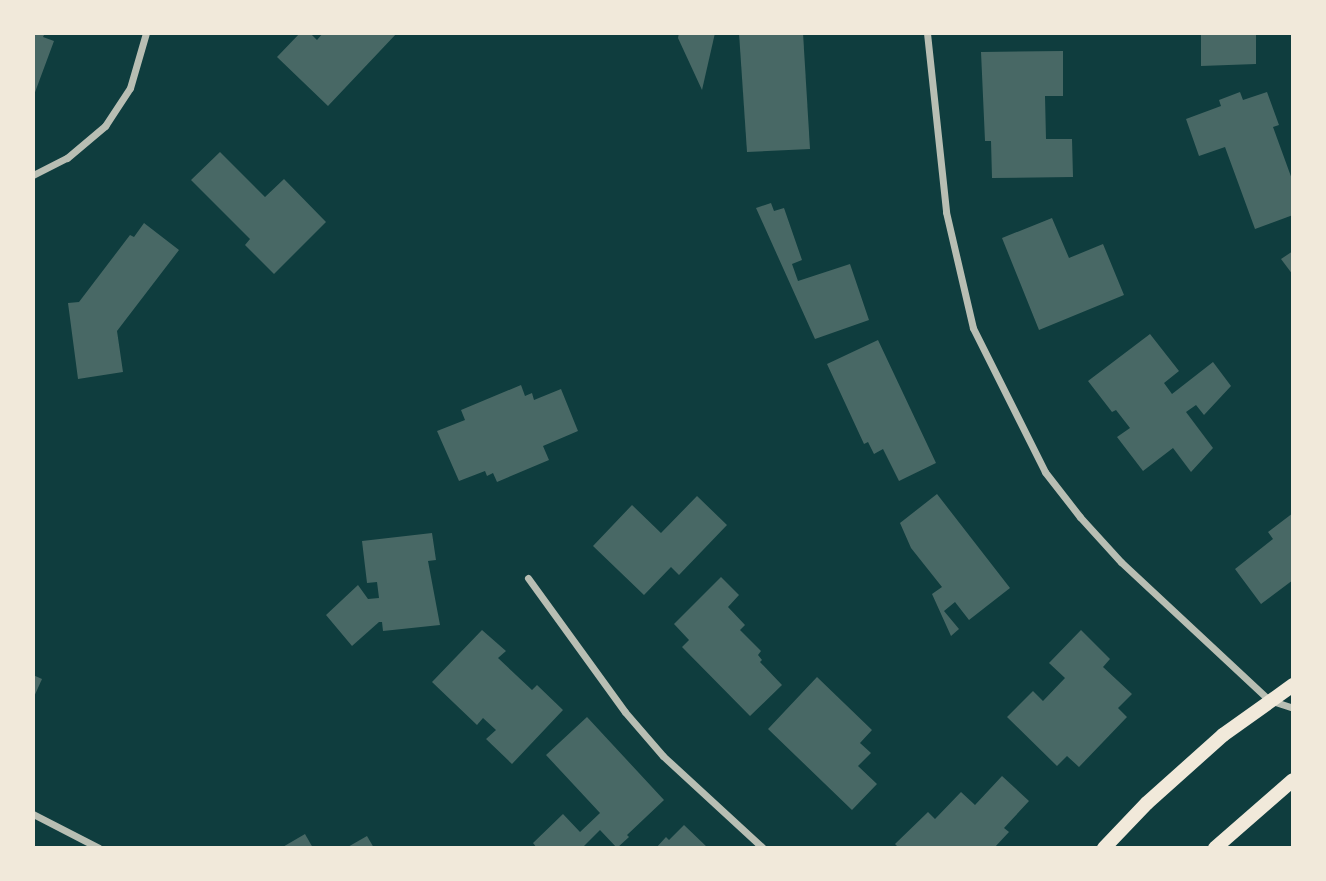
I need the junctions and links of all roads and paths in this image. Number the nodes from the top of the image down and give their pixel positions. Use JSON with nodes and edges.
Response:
{"nodes":[{"id":1,"x":146,"y":33,"type":"edge"},
{"id":2,"x":927,"y":33,"type":"edge"},
{"id":3,"x":33,"y":176,"type":"edge"},
{"id":4,"x":528,"y":578,"type":"dead end"},
{"id":5,"x":1293,"y":685,"type":"edge"},
{"id":6,"x":1269,"y":700,"type":"junction"},
{"id":7,"x":1293,"y":708,"type":"edge"},
{"id":8,"x":1293,"y":780,"type":"edge"},
{"id":9,"x":33,"y":814,"type":"edge"},
{"id":10,"x":99,"y":848,"type":"edge"},
{"id":11,"x":763,"y":848,"type":"edge"},
{"id":12,"x":1104,"y":848,"type":"edge"},
{"id":13,"x":1214,"y":848,"type":"edge"}],
"edges":[{"from":1,"to":3,"type":"street"},
{"from":2,"to":6,"type":"street"},
{"from":4,"to":11,"type":"street"},
{"from":5,"to":6,"type":"main road"},
{"from":6,"to":7,"type":"street"},
{"from":6,"to":12,"type":"main road"},
{"from":8,"to":13,"type":"main road"},
{"from":9,"to":10,"type":"street"}]}
